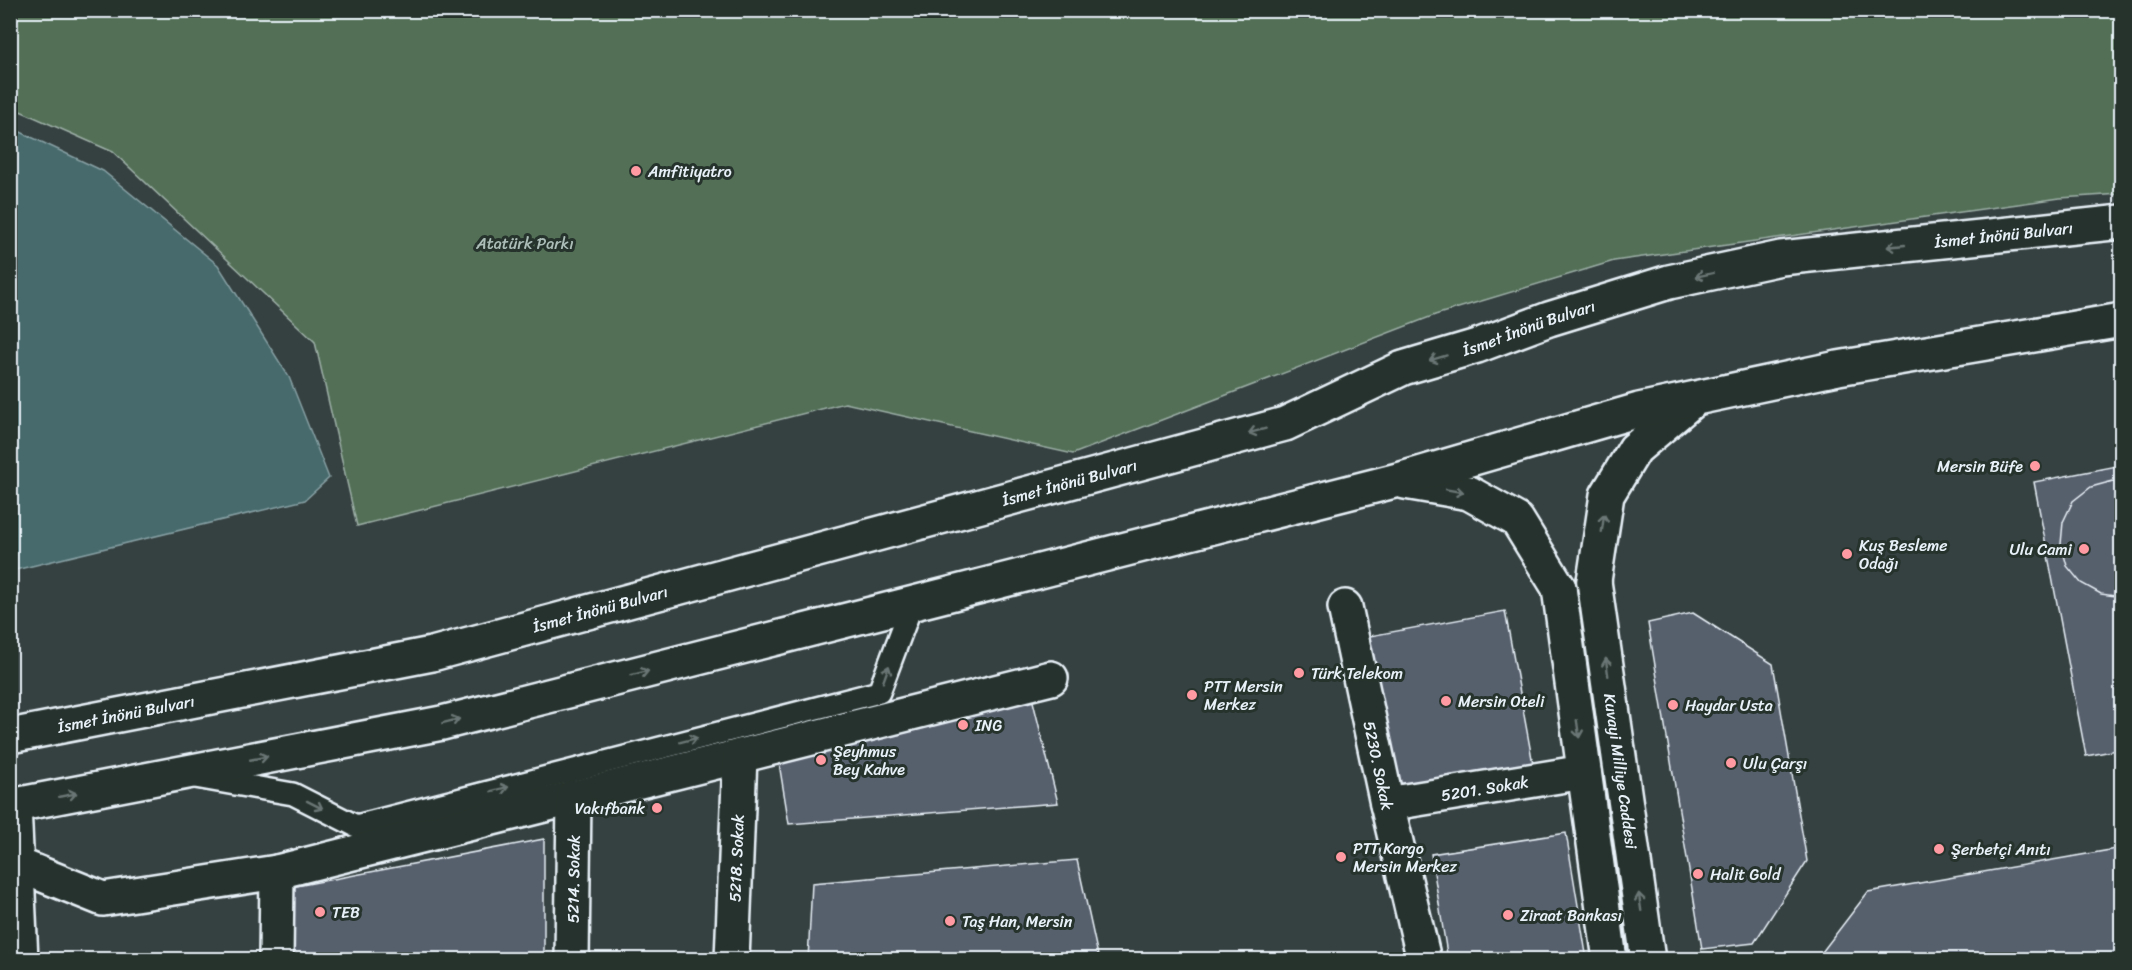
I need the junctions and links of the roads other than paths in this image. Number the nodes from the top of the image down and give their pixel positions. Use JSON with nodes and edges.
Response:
{"nodes":[{"id":1,"x":2121,"y":222,"type":"edge"},
{"id":2,"x":2121,"y":320,"type":"edge"},
{"id":3,"x":1696,"y":398,"type":"junction"},
{"id":4,"x":1398,"y":480,"type":"junction"},
{"id":5,"x":912,"y":604,"type":"junction"},
{"id":6,"x":1345,"y":607,"type":"dead end"},
{"id":7,"x":1051,"y":678,"type":"dead end"},
{"id":8,"x":10,"y":736,"type":"edge"},
{"id":9,"x":740,"y":756,"type":"junction"},
{"id":10,"x":1584,"y":772,"type":"junction"},
{"id":11,"x":176,"y":774,"type":"junction"},
{"id":12,"x":574,"y":797,"type":"junction"},
{"id":13,"x":1387,"y":804,"type":"junction"},
{"id":14,"x":12,"y":805,"type":"edge"},
{"id":15,"x":13,"y":865,"type":"edge"},
{"id":16,"x":277,"y":872,"type":"junction"},
{"id":17,"x":21,"y":960,"type":"edge"},
{"id":18,"x":276,"y":960,"type":"edge"},
{"id":19,"x":572,"y":960,"type":"edge"},
{"id":20,"x":732,"y":960,"type":"edge"},
{"id":21,"x":1424,"y":960,"type":"edge"},
{"id":22,"x":1610,"y":960,"type":"edge"},
{"id":23,"x":1648,"y":960,"type":"edge"}],
"edges":[{"from":1,"to":8,"type":"main road","name":"İsmet İnönü Bulvarı","one_way":true},
{"from":2,"to":3,"type":"main road"},
{"from":3,"to":4,"type":"main road"},
{"from":23,"to":3,"type":"main road","name":"Kuvayi Milliye Caddesi","one_way":true},
{"from":4,"to":5,"type":"main road"},
{"from":4,"to":10,"type":"main road","one_way":true},
{"from":11,"to":5,"type":"main road","one_way":true},
{"from":11,"to":5,"type":"lane","one_way":true},
{"from":6,"to":13,"type":"main road","name":"5230. Sokak"},
{"from":7,"to":9,"type":"main road"},
{"from":9,"to":12,"type":"main road"},
{"from":9,"to":20,"type":"main road","name":"5218. Sokak"},
{"from":10,"to":13,"type":"main road","name":"5201. Sokak"},
{"from":10,"to":22,"type":"main road"},
{"from":14,"to":11,"type":"main road","one_way":true},
{"from":12,"to":16,"type":"main road"},
{"from":12,"to":19,"type":"main road","name":"5214. Sokak"},
{"from":13,"to":21,"type":"main road","name":"5230. Sokak"},
{"from":14,"to":15,"type":"main road"},
{"from":15,"to":16,"type":"main road"},
{"from":15,"to":17,"type":"main road"},
{"from":16,"to":18,"type":"main road"}]}
